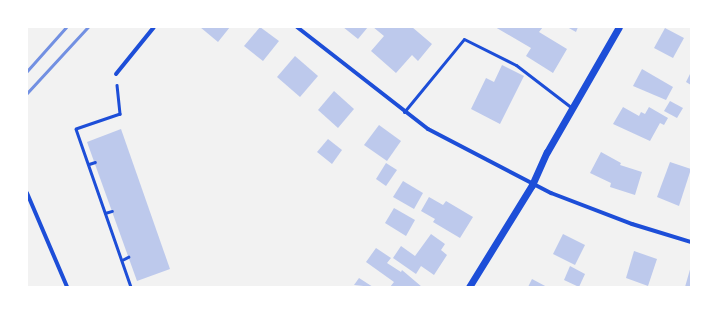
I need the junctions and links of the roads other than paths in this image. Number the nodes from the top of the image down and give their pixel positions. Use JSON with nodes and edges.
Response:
{"nodes":[{"id":1,"x":154,"y":27,"type":"edge"},
{"id":2,"x":297,"y":27,"type":"edge"},
{"id":3,"x":619,"y":27,"type":"edge"},
{"id":4,"x":116,"y":74,"type":"road end"},
{"id":5,"x":572,"y":108,"type":"junction"},
{"id":6,"x":404,"y":112,"type":"junction"},
{"id":7,"x":532,"y":185,"type":"junction"},
{"id":8,"x":27,"y":193,"type":"edge"},
{"id":9,"x":691,"y":242,"type":"edge"},
{"id":10,"x":67,"y":287,"type":"edge"},
{"id":11,"x":469,"y":287,"type":"edge"}],
"edges":[{"from":1,"to":4,"type":"street"},
{"from":2,"to":6,"type":"street"},
{"from":3,"to":5,"type":"street"},
{"from":5,"to":6,"type":"lane"},
{"from":5,"to":7,"type":"street"},
{"from":6,"to":7,"type":"street"},
{"from":7,"to":9,"type":"street"},
{"from":7,"to":11,"type":"street"},
{"from":8,"to":10,"type":"street"}]}
